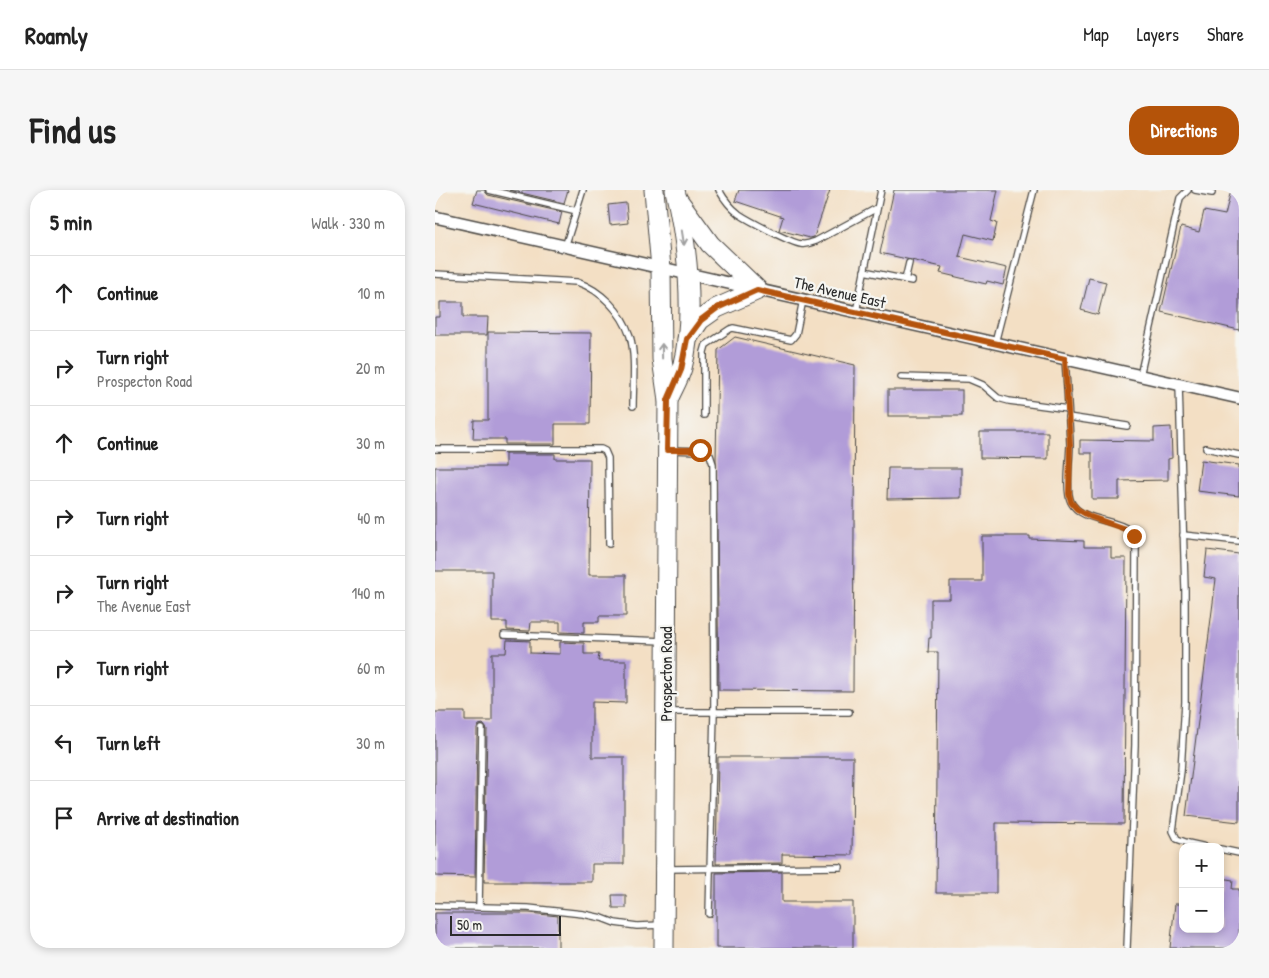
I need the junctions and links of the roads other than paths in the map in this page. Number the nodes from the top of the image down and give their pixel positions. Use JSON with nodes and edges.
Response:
{"nodes":[{"id":1,"x":489,"y":190,"type":"edge"},
{"id":2,"x":583,"y":190,"type":"edge"},
{"id":3,"x":654,"y":190,"type":"edge"},
{"id":4,"x":719,"y":190,"type":"edge"},
{"id":5,"x":881,"y":190,"type":"edge"},
{"id":6,"x":1034,"y":190,"type":"edge"},
{"id":7,"x":1188,"y":190,"type":"edge"},
{"id":8,"x":1195,"y":190,"type":"edge"},
{"id":9,"x":1212,"y":193,"type":"dead end"},
{"id":10,"x":676,"y":194,"type":"edge"},
{"id":11,"x":877,"y":208,"type":"junction"},
{"id":12,"x":577,"y":211,"type":"junction"},
{"id":13,"x":435,"y":217,"type":"edge"},
{"id":14,"x":565,"y":246,"type":"junction"},
{"id":15,"x":909,"y":263,"type":"dead end"},
{"id":16,"x":661,"y":268,"type":"junction"},
{"id":17,"x":865,"y":271,"type":"junction"},
{"id":18,"x":435,"y":274,"type":"edge"},
{"id":19,"x":689,"y":275,"type":"junction"},
{"id":20,"x":905,"y":280,"type":"junction"},
{"id":21,"x":913,"y":281,"type":"dead end"},
{"id":22,"x":757,"y":290,"type":"junction"},
{"id":23,"x":803,"y":300,"type":"junction"},
{"id":24,"x":856,"y":312,"type":"junction"},
{"id":25,"x":687,"y":339,"type":"junction"},
{"id":26,"x":995,"y":343,"type":"junction"},
{"id":27,"x":1065,"y":359,"type":"junction"},
{"id":28,"x":1140,"y":376,"type":"junction"},
{"id":29,"x":901,"y":377,"type":"dead end"},
{"id":30,"x":1179,"y":385,"type":"junction"},
{"id":31,"x":1239,"y":398,"type":"edge"},
{"id":32,"x":668,"y":400,"type":"junction"},
{"id":33,"x":633,"y":406,"type":"dead end"},
{"id":34,"x":1068,"y":408,"type":"junction"},
{"id":35,"x":704,"y":415,"type":"dead end"},
{"id":36,"x":1068,"y":417,"type":"junction"},
{"id":37,"x":1127,"y":426,"type":"dead end"},
{"id":38,"x":1206,"y":448,"type":"dead end"},
{"id":39,"x":435,"y":449,"type":"edge"},
{"id":40,"x":667,"y":450,"type":"junction"},
{"id":41,"x":1239,"y":454,"type":"edge"},
{"id":42,"x":1183,"y":535,"type":"junction"},
{"id":43,"x":1239,"y":541,"type":"edge"},
{"id":44,"x":609,"y":544,"type":"dead end"},
{"id":45,"x":504,"y":635,"type":"dead end"},
{"id":46,"x":666,"y":641,"type":"junction"},
{"id":47,"x":665,"y":712,"type":"junction"},
{"id":48,"x":714,"y":712,"type":"junction"},
{"id":49,"x":849,"y":712,"type":"dead end"},
{"id":50,"x":482,"y":729,"type":"dead end"},
{"id":51,"x":1188,"y":843,"type":"edge"},
{"id":52,"x":1224,"y":851,"type":"edge"},
{"id":53,"x":1239,"y":853,"type":"edge"},
{"id":54,"x":840,"y":867,"type":"dead end"},
{"id":55,"x":665,"y":869,"type":"junction"},
{"id":56,"x":709,"y":869,"type":"junction"},
{"id":57,"x":435,"y":906,"type":"edge"},
{"id":58,"x":479,"y":907,"type":"junction"},
{"id":59,"x":709,"y":914,"type":"dead end"},
{"id":60,"x":664,"y":925,"type":"junction"},
{"id":61,"x":664,"y":948,"type":"edge"},
{"id":62,"x":1127,"y":948,"type":"edge"}],
"edges":[{"from":1,"to":12,"type":"lane"},
{"from":2,"to":12,"type":"lane"},
{"from":3,"to":16,"type":"main road"},
{"from":4,"to":11,"type":"lane"},
{"from":5,"to":11,"type":"lane"},
{"from":6,"to":26,"type":"lane"},
{"from":7,"to":28,"type":"lane"},
{"from":8,"to":9,"type":"lane"},
{"from":10,"to":19,"type":"main road","one_way":true},
{"from":10,"to":22,"type":"main road"},
{"from":11,"to":17,"type":"lane"},
{"from":12,"to":14,"type":"lane"},
{"from":13,"to":14,"type":"street","name":"The Avenue East"},
{"from":14,"to":16,"type":"street","name":"The Avenue East"},
{"from":15,"to":20,"type":"lane"},
{"from":16,"to":19,"type":"street","name":"The Avenue East"},
{"from":32,"to":16,"type":"main road","one_way":true},
{"from":17,"to":20,"type":"lane"},
{"from":17,"to":24,"type":"lane"},
{"from":18,"to":33,"type":"lane"},
{"from":19,"to":22,"type":"street","name":"The Avenue East"},
{"from":19,"to":25,"type":"main road"},
{"from":20,"to":21,"type":"lane"},
{"from":22,"to":23,"type":"street","name":"The Avenue East"},
{"from":22,"to":25,"type":"main road"},
{"from":23,"to":24,"type":"street","name":"The Avenue East"},
{"from":23,"to":35,"type":"lane"},
{"from":24,"to":26,"type":"street","name":"The Avenue East"},
{"from":25,"to":32,"type":"main road"},
{"from":26,"to":27,"type":"street","name":"The Avenue East"},
{"from":27,"to":28,"type":"street","name":"The Avenue East"},
{"from":27,"to":34,"type":"lane"},
{"from":28,"to":30,"type":"street","name":"The Avenue East"},
{"from":29,"to":34,"type":"lane"},
{"from":30,"to":31,"type":"street","name":"The Avenue East"},
{"from":30,"to":42,"type":"lane"},
{"from":32,"to":40,"type":"main road","name":"Prospecton Road"},
{"from":34,"to":36,"type":"lane"},
{"from":36,"to":37,"type":"lane"},
{"from":36,"to":62,"type":"lane"},
{"from":38,"to":41,"type":"lane"},
{"from":39,"to":44,"type":"lane"},
{"from":40,"to":46,"type":"main road","name":"Prospecton Road"},
{"from":40,"to":48,"type":"lane"},
{"from":42,"to":43,"type":"lane"},
{"from":42,"to":51,"type":"lane"},
{"from":45,"to":46,"type":"lane"},
{"from":46,"to":47,"type":"main road","name":"Prospecton Road"},
{"from":47,"to":48,"type":"lane"},
{"from":47,"to":55,"type":"main road","name":"Prospecton Road"},
{"from":48,"to":49,"type":"lane"},
{"from":48,"to":56,"type":"lane"},
{"from":50,"to":58,"type":"lane"},
{"from":52,"to":53,"type":"lane"},
{"from":54,"to":56,"type":"lane"},
{"from":55,"to":56,"type":"lane"},
{"from":55,"to":60,"type":"main road","name":"Prospecton Road"},
{"from":56,"to":59,"type":"lane"},
{"from":57,"to":58,"type":"lane"},
{"from":58,"to":60,"type":"lane"},
{"from":60,"to":61,"type":"main road","name":"Prospecton Road"}]}
